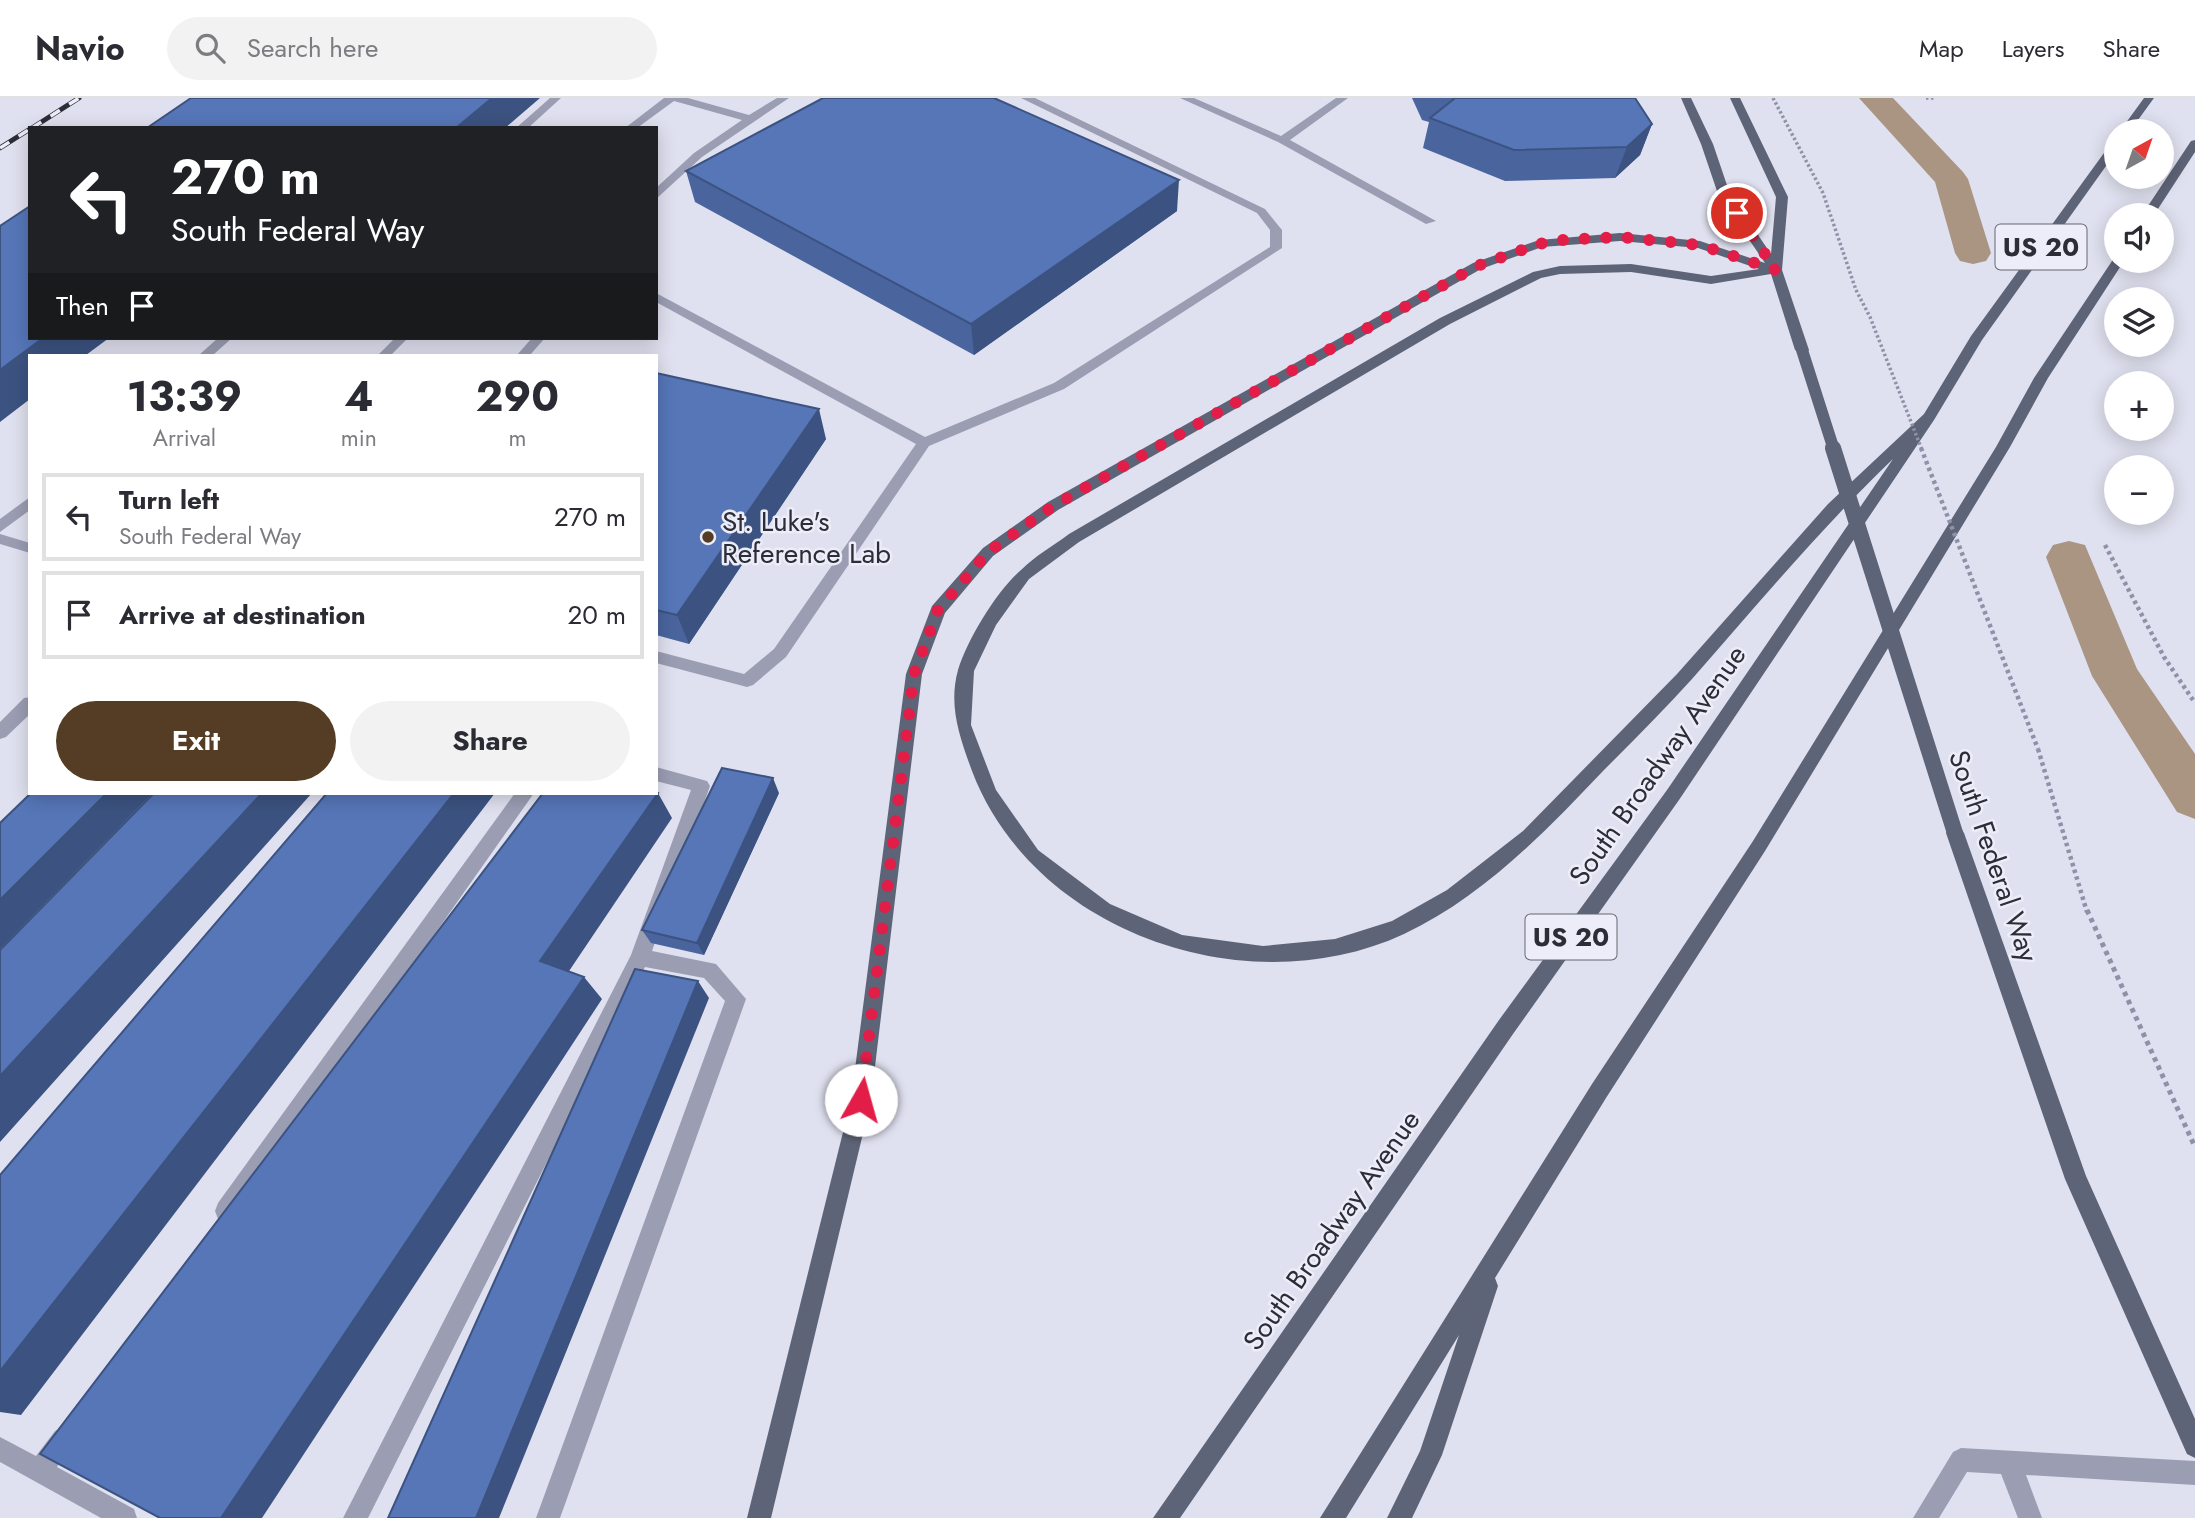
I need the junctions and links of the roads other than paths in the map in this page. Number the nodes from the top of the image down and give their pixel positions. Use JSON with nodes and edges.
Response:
{"nodes":[{"id":1,"x":556,"y":98,"type":"edge"},
{"id":2,"x":674,"y":98,"type":"edge"},
{"id":3,"x":784,"y":98,"type":"edge"},
{"id":4,"x":1026,"y":98,"type":"edge"},
{"id":5,"x":1185,"y":98,"type":"edge"},
{"id":6,"x":1343,"y":98,"type":"edge"},
{"id":7,"x":1686,"y":98,"type":"edge"},
{"id":8,"x":1735,"y":98,"type":"edge"},
{"id":9,"x":2149,"y":98,"type":"edge"},
{"id":10,"x":751,"y":118,"type":"junction"},
{"id":11,"x":2134,"y":119,"type":"edge"},
{"id":12,"x":523,"y":126,"type":"edge"},
{"id":13,"x":633,"y":126,"type":"edge"},
{"id":14,"x":1282,"y":140,"type":"junction"},
{"id":15,"x":2195,"y":142,"type":"edge"},
{"id":16,"x":2104,"y":161,"type":"edge"},
{"id":17,"x":658,"y":193,"type":"edge"},
{"id":18,"x":2156,"y":203,"type":"edge"},
{"id":19,"x":1430,"y":221,"type":"dead end"},
{"id":20,"x":1776,"y":270,"type":"junction"},
{"id":21,"x":2110,"y":273,"type":"edge"},
{"id":22,"x":658,"y":298,"type":"edge"},
{"id":23,"x":224,"y":340,"type":"edge"},
{"id":24,"x":400,"y":340,"type":"edge"},
{"id":25,"x":537,"y":340,"type":"edge"},
{"id":26,"x":206,"y":354,"type":"edge"},
{"id":27,"x":385,"y":354,"type":"edge"},
{"id":28,"x":524,"y":354,"type":"edge"},
{"id":29,"x":1929,"y":417,"type":"junction"},
{"id":30,"x":924,"y":443,"type":"junction"},
{"id":31,"x":28,"y":504,"type":"edge"},
{"id":32,"x":0,"y":527,"type":"edge"},
{"id":33,"x":0,"y":539,"type":"edge"},
{"id":34,"x":28,"y":547,"type":"edge"},
{"id":35,"x":658,"y":658,"type":"edge"},
{"id":36,"x":28,"y":705,"type":"edge"},
{"id":37,"x":0,"y":732,"type":"edge"},
{"id":38,"x":658,"y":775,"type":"edge"},
{"id":39,"x":524,"y":795,"type":"edge"},
{"id":40,"x":640,"y":957,"type":"junction"},
{"id":41,"x":217,"y":1223,"type":"edge"},
{"id":42,"x":1495,"y":1260,"type":"junction"},
{"id":43,"x":71,"y":1427,"type":"edge"},
{"id":44,"x":2195,"y":1446,"type":"edge"},
{"id":45,"x":0,"y":1449,"type":"edge"},
{"id":46,"x":2009,"y":1463,"type":"junction"},
{"id":47,"x":39,"y":1472,"type":"junction"},
{"id":48,"x":2195,"y":1474,"type":"edge"},
{"id":49,"x":125,"y":1518,"type":"edge"},
{"id":50,"x":355,"y":1518,"type":"edge"},
{"id":51,"x":548,"y":1518,"type":"edge"},
{"id":52,"x":759,"y":1518,"type":"edge"},
{"id":53,"x":1165,"y":1518,"type":"edge"},
{"id":54,"x":1332,"y":1518,"type":"edge"},
{"id":55,"x":1399,"y":1518,"type":"edge"},
{"id":56,"x":1925,"y":1518,"type":"edge"},
{"id":57,"x":2030,"y":1518,"type":"edge"}],
"edges":[{"from":1,"to":12,"type":"street"},
{"from":2,"to":10,"type":"street"},
{"from":2,"to":13,"type":"street"},
{"from":3,"to":10,"type":"street"},
{"from":4,"to":30,"type":"street"},
{"from":5,"to":14,"type":"street"},
{"from":6,"to":14,"type":"street"},
{"from":7,"to":20,"type":"main road","name":"South Federal Way"},
{"from":8,"to":20,"type":"main road","name":"South Federal Way"},
{"from":9,"to":11,"type":"main road"},
{"from":10,"to":17,"type":"street"},
{"from":14,"to":19,"type":"street"},
{"from":15,"to":18,"type":"main road"},
{"from":16,"to":29,"type":"main road","name":"South Broadway Avenue","number":"US 20"},
{"from":20,"to":29,"type":"main road"},
{"from":20,"to":44,"type":"main road","name":"South Federal Way","bridge":true},
{"from":20,"to":52,"type":"main road"},
{"from":21,"to":42,"type":"main road","number":"US 20"},
{"from":22,"to":30,"type":"street"},
{"from":23,"to":26,"type":"street"},
{"from":24,"to":27,"type":"street"},
{"from":25,"to":28,"type":"street"},
{"from":29,"to":53,"type":"main road","name":"South Broadway Avenue","number":"US 20"},
{"from":30,"to":35,"type":"street"},
{"from":31,"to":32,"type":"street"},
{"from":33,"to":34,"type":"street"},
{"from":36,"to":37,"type":"street"},
{"from":38,"to":40,"type":"street"},
{"from":39,"to":41,"type":"street"},
{"from":40,"to":50,"type":"street"},
{"from":40,"to":51,"type":"street"},
{"from":42,"to":54,"type":"main road","number":"US 20"},
{"from":42,"to":55,"type":"main road"},
{"from":43,"to":47,"type":"street"},
{"from":45,"to":47,"type":"street"},
{"from":46,"to":48,"type":"street"},
{"from":46,"to":56,"type":"street"},
{"from":46,"to":57,"type":"street"},
{"from":47,"to":49,"type":"street"}]}
